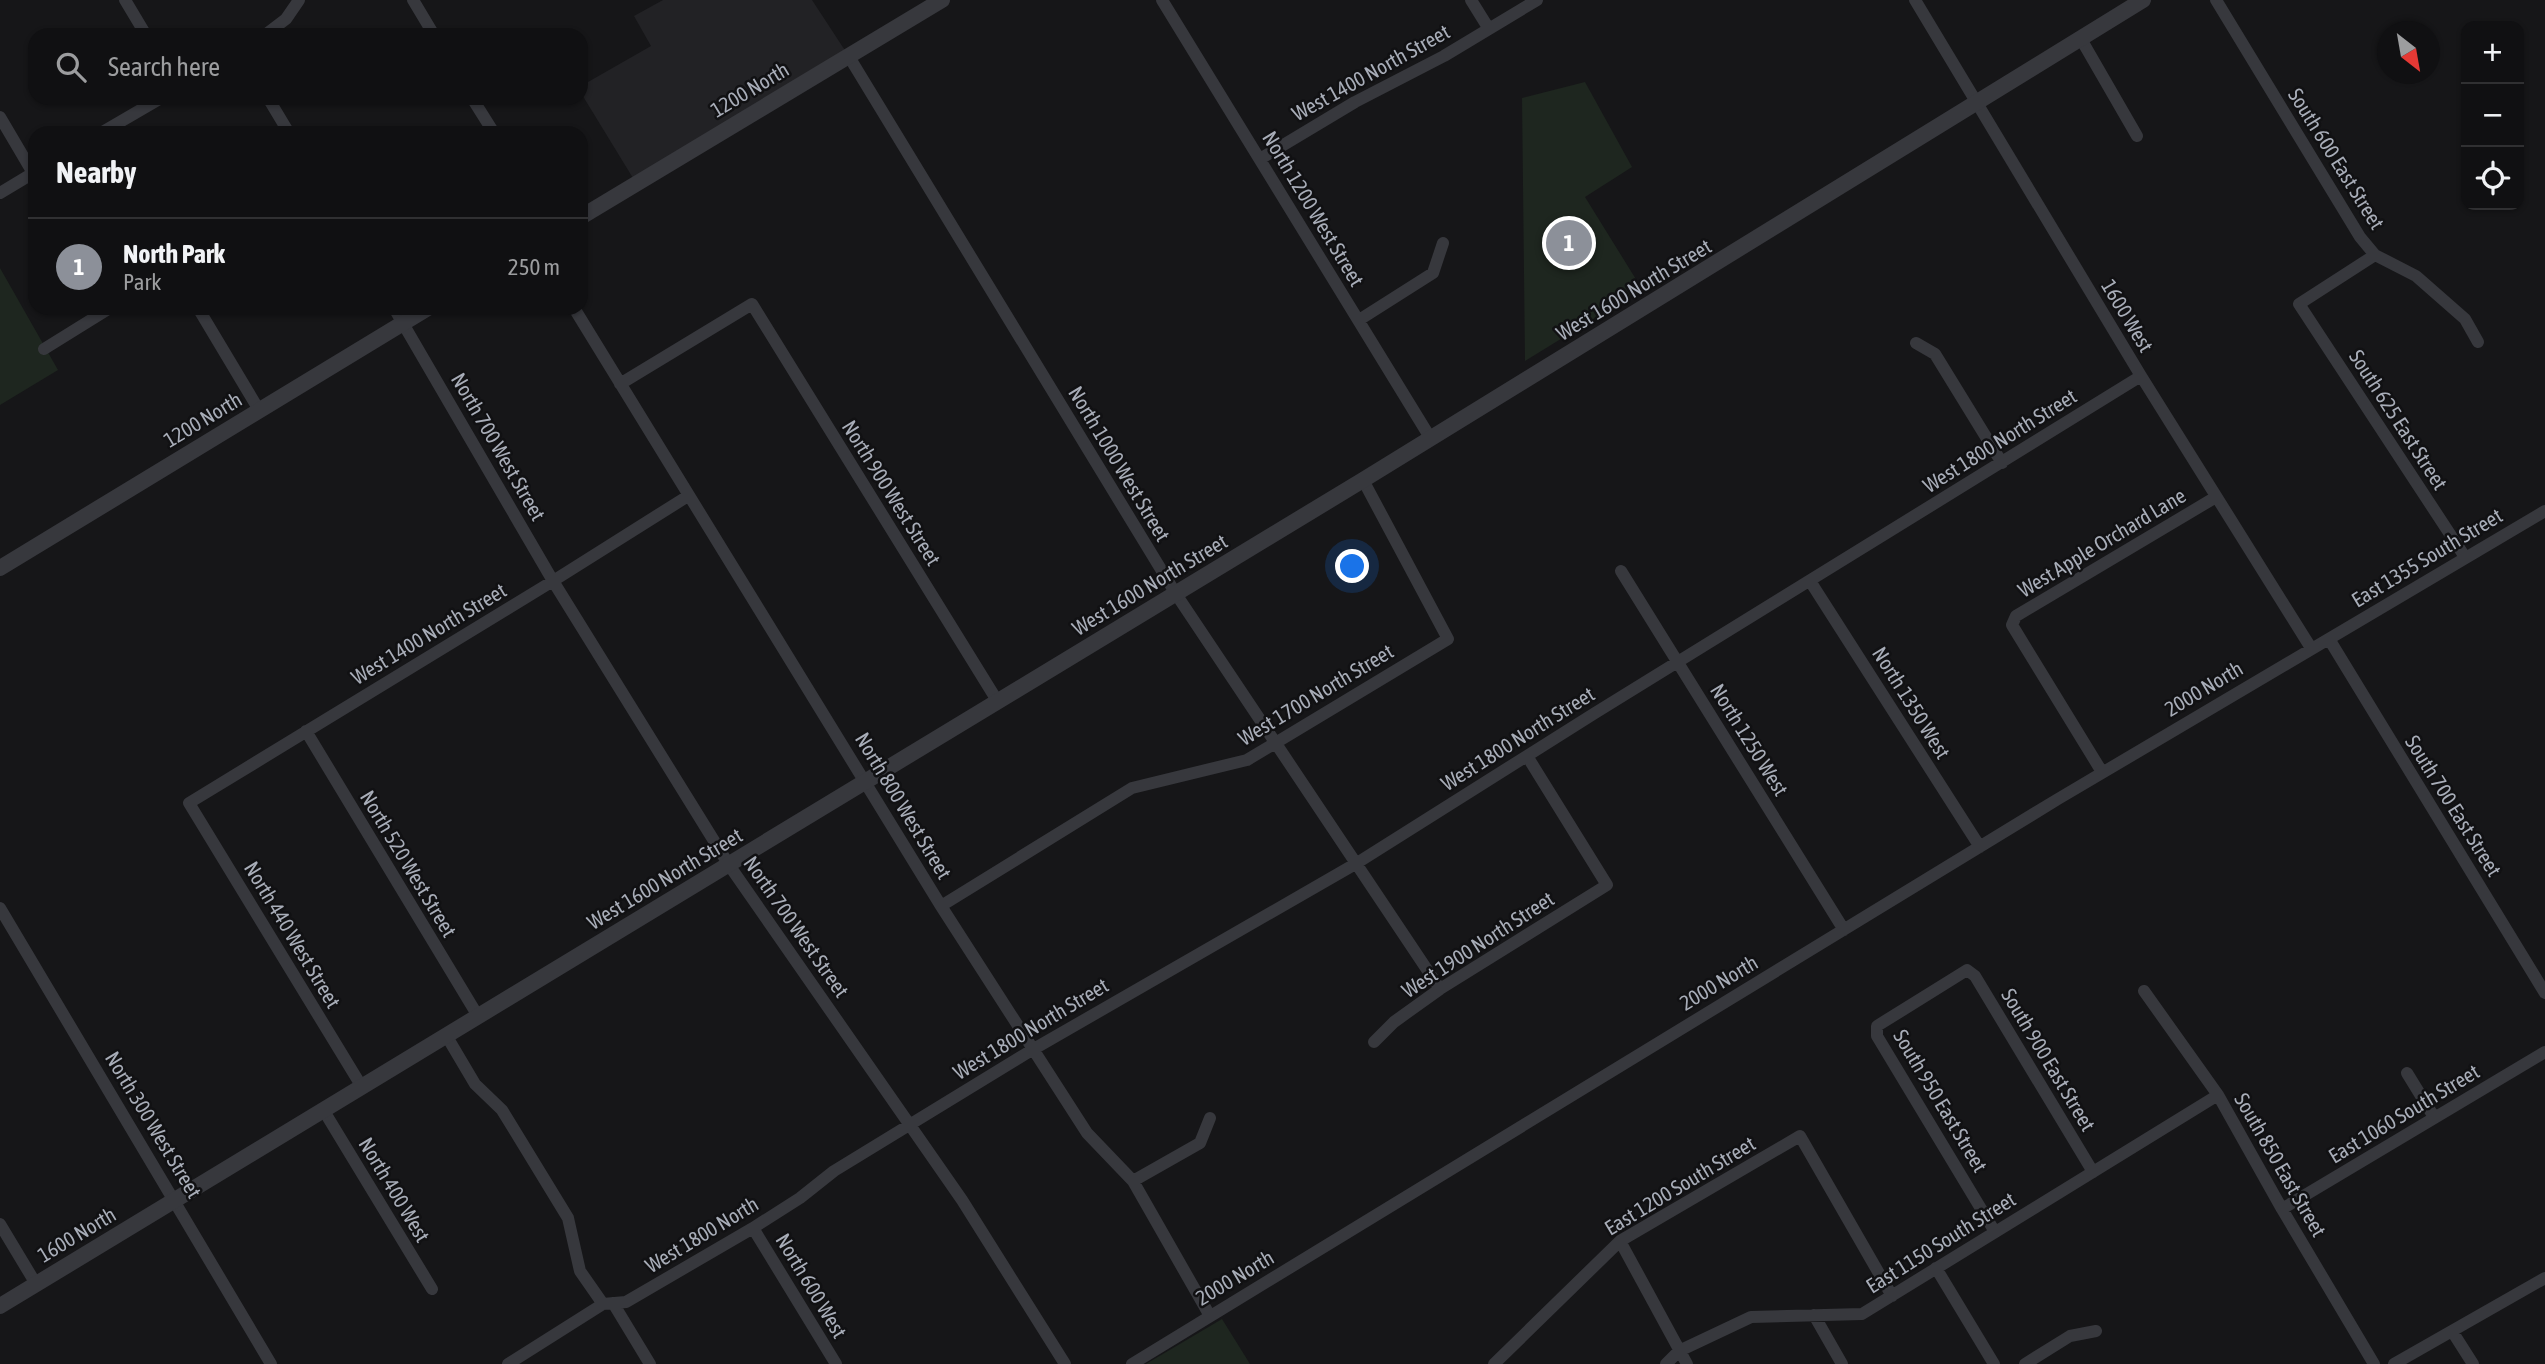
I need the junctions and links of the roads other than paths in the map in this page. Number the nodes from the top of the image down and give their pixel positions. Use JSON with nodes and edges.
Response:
{"nodes":[{"id":1,"x":125,"y":0,"type":"edge"},
{"id":2,"x":299,"y":0,"type":"edge"},
{"id":3,"x":413,"y":0,"type":"edge"},
{"id":4,"x":942,"y":0,"type":"edge"},
{"id":5,"x":1162,"y":0,"type":"edge"},
{"id":6,"x":1471,"y":0,"type":"edge"},
{"id":7,"x":1537,"y":0,"type":"edge"},
{"id":8,"x":1915,"y":0,"type":"edge"},
{"id":9,"x":2143,"y":0,"type":"edge"},
{"id":10,"x":2216,"y":0,"type":"edge"},
{"id":11,"x":142,"y":28,"type":"edge"},
{"id":12,"x":274,"y":28,"type":"edge"},
{"id":13,"x":430,"y":28,"type":"edge"},
{"id":14,"x":1489,"y":29,"type":"junction"},
{"id":15,"x":2081,"y":39,"type":"junction"},
{"id":16,"x":848,"y":55,"type":"junction"},
{"id":17,"x":1979,"y":103,"type":"junction"},
{"id":18,"x":149,"y":105,"type":"edge"},
{"id":19,"x":272,"y":105,"type":"edge"},
{"id":20,"x":476,"y":105,"type":"edge"},
{"id":21,"x":0,"y":117,"type":"edge"},
{"id":22,"x":113,"y":126,"type":"edge"},
{"id":23,"x":285,"y":126,"type":"edge"},
{"id":24,"x":490,"y":126,"type":"edge"},
{"id":25,"x":2137,"y":136,"type":"dead end"},
{"id":26,"x":1260,"y":159,"type":"junction"},
{"id":27,"x":28,"y":162,"type":"edge"},
{"id":28,"x":28,"y":176,"type":"edge"},
{"id":29,"x":0,"y":192,"type":"edge"},
{"id":30,"x":588,"y":213,"type":"edge"},
{"id":31,"x":1443,"y":243,"type":"dead end"},
{"id":32,"x":2375,"y":255,"type":"junction"},
{"id":33,"x":99,"y":315,"type":"edge"},
{"id":34,"x":202,"y":315,"type":"edge"},
{"id":35,"x":398,"y":315,"type":"edge"},
{"id":36,"x":416,"y":315,"type":"edge"},
{"id":37,"x":578,"y":315,"type":"edge"},
{"id":38,"x":1359,"y":320,"type":"junction"},
{"id":39,"x":403,"y":323,"type":"junction"},
{"id":40,"x":2478,"y":342,"type":"dead end"},
{"id":41,"x":1916,"y":343,"type":"dead end"},
{"id":42,"x":44,"y":349,"type":"dead end"},
{"id":43,"x":2141,"y":376,"type":"junction"},
{"id":44,"x":620,"y":384,"type":"junction"},
{"id":45,"x":259,"y":410,"type":"junction"},
{"id":46,"x":1431,"y":439,"type":"junction"},
{"id":47,"x":2002,"y":463,"type":"junction"},
{"id":48,"x":1363,"y":480,"type":"junction"},
{"id":49,"x":688,"y":496,"type":"junction"},
{"id":50,"x":2216,"y":497,"type":"junction"},
{"id":51,"x":2545,"y":511,"type":"edge"},
{"id":52,"x":2465,"y":557,"type":"junction"},
{"id":53,"x":0,"y":568,"type":"edge"},
{"id":54,"x":1621,"y":571,"type":"dead end"},
{"id":55,"x":553,"y":581,"type":"junction"},
{"id":56,"x":1810,"y":581,"type":"junction"},
{"id":57,"x":1176,"y":594,"type":"junction"},
{"id":58,"x":2329,"y":639,"type":"junction"},
{"id":59,"x":2311,"y":648,"type":"junction"},
{"id":60,"x":1678,"y":662,"type":"junction"},
{"id":61,"x":998,"y":702,"type":"junction"},
{"id":62,"x":306,"y":731,"type":"junction"},
{"id":63,"x":1277,"y":744,"type":"junction"},
{"id":64,"x":1527,"y":756,"type":"junction"},
{"id":65,"x":2102,"y":772,"type":"junction"},
{"id":66,"x":866,"y":782,"type":"junction"},
{"id":67,"x":189,"y":803,"type":"joint"},
{"id":68,"x":1980,"y":847,"type":"junction"},
{"id":69,"x":1357,"y":863,"type":"junction"},
{"id":70,"x":729,"y":865,"type":"junction"},
{"id":71,"x":941,"y":906,"type":"junction"},
{"id":72,"x":0,"y":908,"type":"edge"},
{"id":73,"x":1844,"y":930,"type":"junction"},
{"id":74,"x":1440,"y":989,"type":"junction"},
{"id":75,"x":2144,"y":990,"type":"dead end"},
{"id":76,"x":2545,"y":993,"type":"edge"},
{"id":77,"x":478,"y":1016,"type":"junction"},
{"id":78,"x":1877,"y":1026,"type":"joint"},
{"id":79,"x":446,"y":1035,"type":"junction"},
{"id":80,"x":1374,"y":1042,"type":"dead end"},
{"id":81,"x":1032,"y":1050,"type":"junction"},
{"id":82,"x":2545,"y":1052,"type":"edge"},
{"id":83,"x":2407,"y":1073,"type":"dead end"},
{"id":84,"x":362,"y":1087,"type":"junction"},
{"id":85,"x":2218,"y":1095,"type":"junction"},
{"id":86,"x":324,"y":1111,"type":"junction"},
{"id":87,"x":2434,"y":1117,"type":"junction"},
{"id":88,"x":1210,"y":1118,"type":"dead end"},
{"id":89,"x":909,"y":1125,"type":"junction"},
{"id":90,"x":2093,"y":1171,"type":"junction"},
{"id":91,"x":1133,"y":1181,"type":"junction"},
{"id":92,"x":176,"y":1200,"type":"junction"},
{"id":93,"x":2282,"y":1209,"type":"junction"},
{"id":94,"x":0,"y":1224,"type":"edge"},
{"id":95,"x":753,"y":1228,"type":"junction"},
{"id":96,"x":1995,"y":1232,"type":"junction"},
{"id":97,"x":1620,"y":1241,"type":"junction"},
{"id":98,"x":1936,"y":1268,"type":"junction"},
{"id":99,"x":2545,"y":1278,"type":"edge"},
{"id":100,"x":36,"y":1284,"type":"junction"},
{"id":101,"x":432,"y":1289,"type":"dead end"},
{"id":102,"x":1892,"y":1296,"type":"junction"},
{"id":103,"x":608,"y":1304,"type":"junction"},
{"id":104,"x":0,"y":1306,"type":"edge"},
{"id":105,"x":1814,"y":1315,"type":"junction"},
{"id":106,"x":1210,"y":1316,"type":"junction"},
{"id":107,"x":2096,"y":1331,"type":"dead end"},
{"id":108,"x":2452,"y":1331,"type":"junction"},
{"id":109,"x":1679,"y":1351,"type":"junction"},
{"id":110,"x":271,"y":1364,"type":"edge"},
{"id":111,"x":508,"y":1364,"type":"edge"},
{"id":112,"x":650,"y":1364,"type":"edge"},
{"id":113,"x":836,"y":1364,"type":"edge"},
{"id":114,"x":1065,"y":1364,"type":"edge"},
{"id":115,"x":1132,"y":1364,"type":"edge"},
{"id":116,"x":1494,"y":1364,"type":"edge"},
{"id":117,"x":1666,"y":1364,"type":"edge"},
{"id":118,"x":1687,"y":1364,"type":"edge"},
{"id":119,"x":1842,"y":1364,"type":"edge"},
{"id":120,"x":1994,"y":1364,"type":"edge"},
{"id":121,"x":2025,"y":1364,"type":"edge"},
{"id":122,"x":2374,"y":1364,"type":"edge"},
{"id":123,"x":2394,"y":1364,"type":"edge"},
{"id":124,"x":2473,"y":1364,"type":"edge"}],
"edges":[{"from":1,"to":11,"type":"street"},
{"from":2,"to":12,"type":"street"},
{"from":3,"to":13,"type":"street"},
{"from":4,"to":16,"type":"street","name":"1200 North"},
{"from":5,"to":26,"type":"street","name":"North 1200 West Street"},
{"from":6,"to":14,"type":"street"},
{"from":7,"to":14,"type":"street","name":"West 1400 North Street"},
{"from":8,"to":17,"type":"street","name":"1600 West"},
{"from":9,"to":15,"type":"street","name":"West 1600 North Street"},
{"from":10,"to":32,"type":"street","name":"South 600 East Street"},
{"from":14,"to":26,"type":"street","name":"West 1400 North Street"},
{"from":15,"to":17,"type":"street","name":"West 1600 North Street"},
{"from":15,"to":25,"type":"street"},
{"from":16,"to":30,"type":"street","name":"1200 North"},
{"from":16,"to":57,"type":"street","name":"North 1000 West Street"},
{"from":17,"to":43,"type":"street","name":"1600 West"},
{"from":17,"to":46,"type":"street","name":"West 1600 North Street"},
{"from":18,"to":22,"type":"street"},
{"from":19,"to":23,"type":"street"},
{"from":20,"to":24,"type":"street"},
{"from":21,"to":27,"type":"street"},
{"from":26,"to":38,"type":"street","name":"North 1200 West Street"},
{"from":28,"to":29,"type":"street"},
{"from":31,"to":38,"type":"street"},
{"from":32,"to":40,"type":"street","name":"South 600 East Street"},
{"from":32,"to":52,"type":"street","name":"South 625 East Street"},
{"from":33,"to":42,"type":"street"},
{"from":34,"to":45,"type":"street"},
{"from":35,"to":39,"type":"street","name":"North 700 West Street"},
{"from":36,"to":39,"type":"street","name":"1200 North"},
{"from":37,"to":44,"type":"street","name":"North 800 West Street"},
{"from":38,"to":46,"type":"street","name":"North 1200 West Street"},
{"from":39,"to":45,"type":"street","name":"1200 North"},
{"from":39,"to":55,"type":"street","name":"North 700 West Street"},
{"from":41,"to":47,"type":"street"},
{"from":43,"to":47,"type":"street","name":"West 1800 North Street"},
{"from":43,"to":50,"type":"street","name":"1600 West"},
{"from":44,"to":49,"type":"street","name":"North 800 West Street"},
{"from":44,"to":61,"type":"street","name":"North 900 West Street"},
{"from":45,"to":53,"type":"street","name":"1200 North"},
{"from":46,"to":48,"type":"street","name":"West 1600 North Street"},
{"from":47,"to":56,"type":"street","name":"West 1800 North Street"},
{"from":48,"to":57,"type":"street","name":"West 1600 North Street"},
{"from":48,"to":63,"type":"street","name":"West 1700 North Street"},
{"from":49,"to":55,"type":"street","name":"West 1400 North Street"},
{"from":49,"to":66,"type":"street","name":"North 800 West Street"},
{"from":50,"to":59,"type":"street","name":"1600 West"},
{"from":50,"to":65,"type":"street","name":"West Apple Orchard Lane"},
{"from":51,"to":52,"type":"street","name":"East 1355 South Street"},
{"from":52,"to":58,"type":"street","name":"East 1355 South Street"},
{"from":54,"to":60,"type":"street","name":"North 1250 West"},
{"from":55,"to":62,"type":"street","name":"West 1400 North Street"},
{"from":55,"to":70,"type":"street","name":"North 700 West Street"},
{"from":56,"to":60,"type":"street","name":"West 1800 North Street"},
{"from":56,"to":68,"type":"street","name":"North 1350 West"},
{"from":57,"to":61,"type":"street","name":"West 1600 North Street"},
{"from":57,"to":63,"type":"street","name":"North 1000 West Street"},
{"from":58,"to":59,"type":"street","name":"2000 North"},
{"from":58,"to":76,"type":"street","name":"South 700 East Street"},
{"from":59,"to":65,"type":"street","name":"2000 North"},
{"from":60,"to":64,"type":"street","name":"West 1800 North Street"},
{"from":60,"to":73,"type":"street","name":"North 1250 West"},
{"from":61,"to":66,"type":"street","name":"West 1600 North Street"},
{"from":62,"to":67,"type":"street","name":"West 1400 North Street"},
{"from":62,"to":77,"type":"street","name":"North 520 West Street"},
{"from":63,"to":69,"type":"street","name":"North 1000 West Street"},
{"from":63,"to":71,"type":"street","name":"West 1700 North Street"},
{"from":64,"to":69,"type":"street","name":"West 1800 North Street"},
{"from":64,"to":74,"type":"street","name":"West 1900 North Street"},
{"from":65,"to":68,"type":"street","name":"2000 North"},
{"from":66,"to":70,"type":"street","name":"West 1600 North Street"},
{"from":66,"to":71,"type":"street","name":"North 800 West Street"},
{"from":67,"to":84,"type":"street","name":"North 440 West Street"},
{"from":68,"to":73,"type":"street","name":"2000 North"},
{"from":69,"to":74,"type":"street","name":"North 1000 West Street"},
{"from":69,"to":81,"type":"street","name":"West 1800 North Street"},
{"from":70,"to":77,"type":"street","name":"West 1600 North Street"},
{"from":70,"to":89,"type":"street","name":"North 700 West Street"},
{"from":71,"to":81,"type":"street","name":"North 800 West Street"},
{"from":72,"to":92,"type":"street","name":"North 300 West Street"},
{"from":73,"to":106,"type":"street","name":"2000 North"},
{"from":74,"to":80,"type":"street","name":"West 1900 North Street"},
{"from":75,"to":85,"type":"street","name":"South 850 East Street"},
{"from":77,"to":79,"type":"street","name":"West 1600 North Street"},
{"from":78,"to":90,"type":"street","name":"South 900 East Street"},
{"from":78,"to":96,"type":"street","name":"South 950 East Street"},
{"from":79,"to":84,"type":"street","name":"West 1600 North Street"},
{"from":79,"to":103,"type":"street"},
{"from":81,"to":89,"type":"street","name":"West 1800 North Street"},
{"from":81,"to":91,"type":"street","name":"North 800 West Street"},
{"from":82,"to":87,"type":"street","name":"East 1060 South Street"},
{"from":83,"to":87,"type":"street"},
{"from":84,"to":86,"type":"street","name":"West 1600 North Street"},
{"from":85,"to":90,"type":"street","name":"East 1150 South Street"},
{"from":85,"to":93,"type":"street","name":"South 850 East Street"},
{"from":86,"to":92,"type":"street","name":"West 1600 North Street"},
{"from":86,"to":101,"type":"street","name":"North 400 West"},
{"from":87,"to":93,"type":"street","name":"East 1060 South Street"},
{"from":88,"to":91,"type":"street"},
{"from":89,"to":95,"type":"street","name":"West 1800 North"},
{"from":89,"to":114,"type":"street","name":"North 700 West Street"},
{"from":90,"to":96,"type":"street","name":"East 1150 South Street"},
{"from":91,"to":106,"type":"street","name":"North 800 West Street"},
{"from":92,"to":100,"type":"street","name":"1600 North"},
{"from":92,"to":110,"type":"street","name":"North 300 West Street"},
{"from":93,"to":122,"type":"street","name":"South 850 East Street"},
{"from":94,"to":100,"type":"street"},
{"from":95,"to":103,"type":"street","name":"West 1800 North"},
{"from":95,"to":113,"type":"street","name":"North 600 West"},
{"from":96,"to":98,"type":"street","name":"East 1150 South Street"},
{"from":97,"to":102,"type":"street","name":"East 1200 South Street"},
{"from":97,"to":109,"type":"street"},
{"from":97,"to":116,"type":"street","name":"East 1200 South Street"},
{"from":98,"to":102,"type":"street","name":"East 1150 South Street"},
{"from":98,"to":120,"type":"street"},
{"from":99,"to":108,"type":"street"},
{"from":100,"to":104,"type":"street","name":"1600 North"},
{"from":102,"to":105,"type":"street","name":"East 1150 South Street"},
{"from":103,"to":111,"type":"street","name":"West 1800 North"},
{"from":103,"to":112,"type":"street"},
{"from":105,"to":109,"type":"street","name":"East 1150 South Street"},
{"from":105,"to":119,"type":"street"},
{"from":106,"to":115,"type":"street","name":"2000 North"},
{"from":107,"to":121,"type":"street"},
{"from":108,"to":123,"type":"street"},
{"from":108,"to":124,"type":"street"},
{"from":109,"to":117,"type":"street","name":"East 1150 South Street"},
{"from":109,"to":118,"type":"street"}]}
